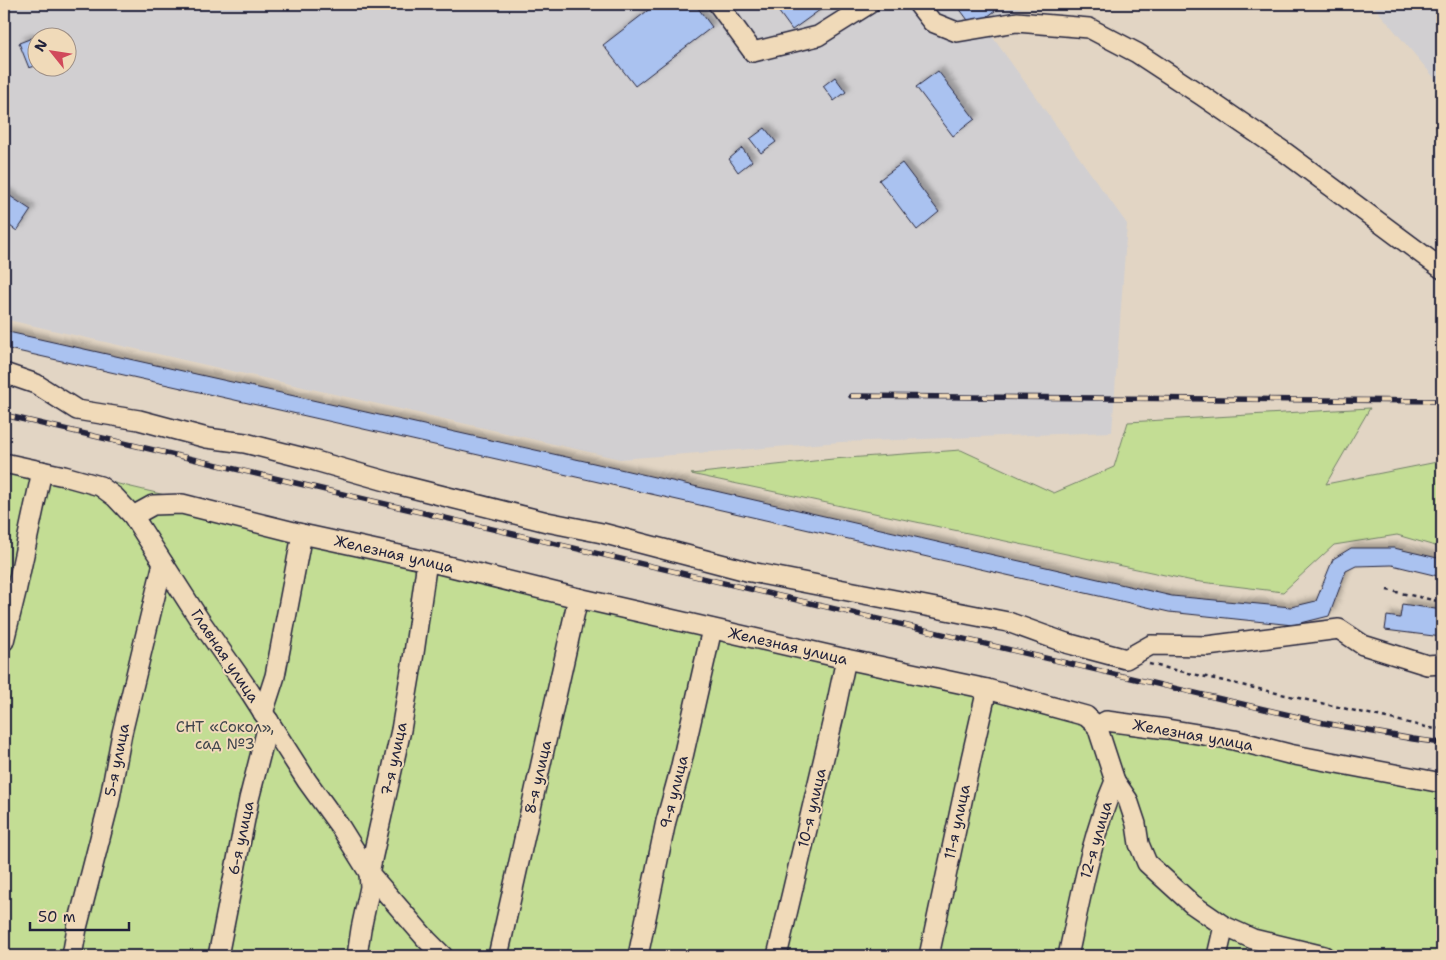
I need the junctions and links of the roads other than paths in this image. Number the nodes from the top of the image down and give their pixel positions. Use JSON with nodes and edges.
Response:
{"nodes":[{"id":1,"x":718,"y":4,"type":"edge"},
{"id":2,"x":869,"y":4,"type":"edge"},
{"id":3,"x":918,"y":4,"type":"edge"},
{"id":4,"x":1442,"y":270,"type":"edge"},
{"id":5,"x":4,"y":373,"type":"edge"},
{"id":6,"x":4,"y":463,"type":"edge"},
{"id":7,"x":42,"y":471,"type":"junction"},
{"id":8,"x":133,"y":516,"type":"junction"},
{"id":9,"x":302,"y":534,"type":"junction"},
{"id":10,"x":427,"y":561,"type":"junction"},
{"id":11,"x":162,"y":563,"type":"junction"},
{"id":12,"x":578,"y":598,"type":"junction"},
{"id":13,"x":712,"y":629,"type":"junction"},
{"id":14,"x":4,"y":641,"type":"edge"},
{"id":15,"x":846,"y":660,"type":"junction"},
{"id":16,"x":1442,"y":664,"type":"edge"},
{"id":17,"x":987,"y":689,"type":"junction"},
{"id":18,"x":266,"y":717,"type":"junction"},
{"id":19,"x":1097,"y":726,"type":"junction"},
{"id":20,"x":1115,"y":781,"type":"junction"},
{"id":21,"x":1442,"y":783,"type":"edge"},
{"id":22,"x":368,"y":873,"type":"junction"},
{"id":23,"x":1224,"y":926,"type":"junction"},
{"id":24,"x":72,"y":956,"type":"edge"},
{"id":25,"x":218,"y":956,"type":"edge"},
{"id":26,"x":357,"y":956,"type":"edge"},
{"id":27,"x":443,"y":956,"type":"edge"},
{"id":28,"x":498,"y":956,"type":"edge"},
{"id":29,"x":638,"y":956,"type":"edge"},
{"id":30,"x":778,"y":956,"type":"edge"},
{"id":31,"x":929,"y":956,"type":"edge"},
{"id":32,"x":1068,"y":956,"type":"edge"},
{"id":33,"x":1217,"y":956,"type":"edge"},
{"id":34,"x":1324,"y":956,"type":"edge"}],
"edges":[{"from":1,"to":2,"type":"street"},
{"from":3,"to":4,"type":"street"},
{"from":5,"to":16,"type":"street"},
{"from":6,"to":7,"type":"street","name":"Главная улица"},
{"from":7,"to":8,"type":"street","name":"Главная улица"},
{"from":7,"to":14,"type":"street"},
{"from":8,"to":9,"type":"street","name":"Железная улица"},
{"from":8,"to":11,"type":"street","name":"Главная улица"},
{"from":9,"to":10,"type":"street","name":"Железная улица"},
{"from":9,"to":18,"type":"street","name":"6-я улица"},
{"from":10,"to":12,"type":"street","name":"Железная улица"},
{"from":10,"to":22,"type":"street","name":"7-я улица"},
{"from":11,"to":18,"type":"street","name":"Главная улица"},
{"from":11,"to":24,"type":"street","name":"5-я улица"},
{"from":12,"to":13,"type":"street","name":"Железная улица"},
{"from":12,"to":28,"type":"street","name":"8-я улица"},
{"from":13,"to":15,"type":"street","name":"Железная улица"},
{"from":13,"to":29,"type":"street","name":"9-я улица"},
{"from":15,"to":17,"type":"street","name":"Железная улица"},
{"from":15,"to":30,"type":"street","name":"10-я улица"},
{"from":17,"to":19,"type":"street","name":"Железная улица"},
{"from":17,"to":31,"type":"street","name":"11-я улица"},
{"from":18,"to":22,"type":"street","name":"Главная улица"},
{"from":18,"to":25,"type":"street","name":"6-я улица"},
{"from":19,"to":20,"type":"street","name":"12-я улица"},
{"from":19,"to":21,"type":"street","name":"Железная улица"},
{"from":20,"to":23,"type":"street"},
{"from":20,"to":32,"type":"street","name":"12-я улица"},
{"from":22,"to":26,"type":"street","name":"7-я улица"},
{"from":22,"to":27,"type":"street","name":"Главная улица"},
{"from":23,"to":33,"type":"street"},
{"from":23,"to":34,"type":"street"}]}
